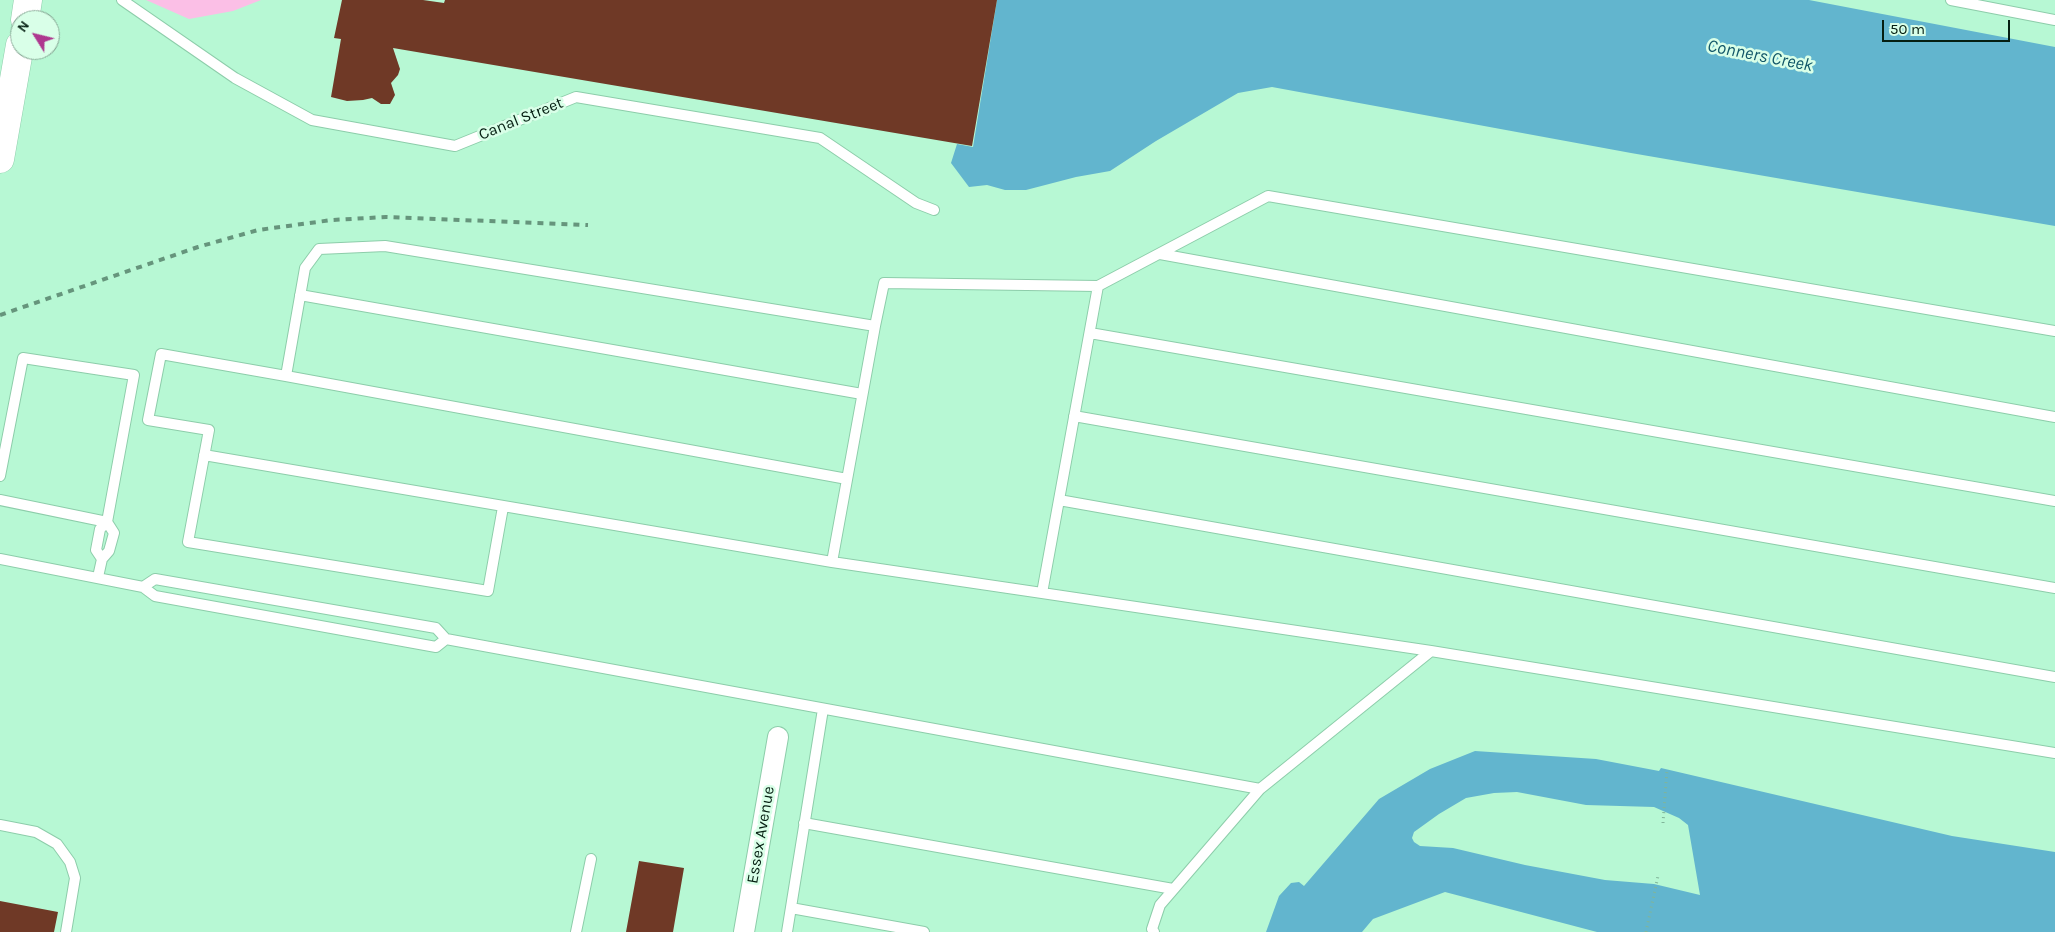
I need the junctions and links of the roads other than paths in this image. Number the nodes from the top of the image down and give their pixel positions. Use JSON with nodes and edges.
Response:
{"nodes":[{"id":1,"x":122,"y":0,"type":"edge"},
{"id":2,"x":1951,"y":0,"type":"edge"},
{"id":3,"x":2055,"y":20,"type":"edge"},
{"id":4,"x":18,"y":60,"type":"edge"},
{"id":5,"x":0,"y":159,"type":"edge"},
{"id":6,"x":934,"y":210,"type":"dead end"},
{"id":7,"x":1160,"y":254,"type":"junction"},
{"id":8,"x":1098,"y":286,"type":"junction"},
{"id":9,"x":300,"y":295,"type":"junction"},
{"id":10,"x":875,"y":326,"type":"junction"},
{"id":11,"x":2055,"y":330,"type":"edge"},
{"id":12,"x":1090,"y":333,"type":"junction"},
{"id":13,"x":286,"y":376,"type":"junction"},
{"id":14,"x":862,"y":394,"type":"junction"},
{"id":15,"x":1074,"y":416,"type":"junction"},
{"id":16,"x":2055,"y":417,"type":"edge"},
{"id":17,"x":204,"y":455,"type":"junction"},
{"id":18,"x":0,"y":476,"type":"edge"},
{"id":19,"x":847,"y":479,"type":"junction"},
{"id":20,"x":0,"y":500,"type":"edge"},
{"id":21,"x":1059,"y":500,"type":"junction"},
{"id":22,"x":2055,"y":501,"type":"edge"},
{"id":23,"x":503,"y":506,"type":"junction"},
{"id":24,"x":108,"y":522,"type":"junction"},
{"id":25,"x":0,"y":559,"type":"edge"},
{"id":26,"x":832,"y":562,"type":"junction"},
{"id":27,"x":98,"y":577,"type":"junction"},
{"id":28,"x":143,"y":587,"type":"junction"},
{"id":29,"x":2055,"y":588,"type":"edge"},
{"id":30,"x":1042,"y":593,"type":"junction"},
{"id":31,"x":446,"y":640,"type":"junction"},
{"id":32,"x":1431,"y":651,"type":"junction"},
{"id":33,"x":2055,"y":677,"type":"edge"},
{"id":34,"x":823,"y":709,"type":"junction"},
{"id":35,"x":778,"y":737,"type":"dead end"},
{"id":36,"x":2055,"y":753,"type":"edge"},
{"id":37,"x":1260,"y":789,"type":"junction"},
{"id":38,"x":804,"y":823,"type":"junction"},
{"id":39,"x":0,"y":826,"type":"edge"},
{"id":40,"x":591,"y":859,"type":"dead end"},
{"id":41,"x":1173,"y":889,"type":"junction"},
{"id":42,"x":791,"y":908,"type":"junction"},
{"id":43,"x":66,"y":932,"type":"edge"},
{"id":44,"x":576,"y":932,"type":"edge"},
{"id":45,"x":744,"y":932,"type":"edge"},
{"id":46,"x":787,"y":932,"type":"edge"},
{"id":47,"x":924,"y":932,"type":"edge"},
{"id":48,"x":1154,"y":932,"type":"edge"}],
"edges":[{"from":1,"to":6,"type":"lane","name":"Canal Street"},
{"from":2,"to":3,"type":"lane"},
{"from":4,"to":5,"type":"street"},
{"from":7,"to":8,"type":"lane"},
{"from":7,"to":11,"type":"lane"},
{"from":7,"to":16,"type":"lane"},
{"from":8,"to":10,"type":"lane"},
{"from":8,"to":12,"type":"lane"},
{"from":9,"to":10,"type":"lane"},
{"from":9,"to":13,"type":"lane"},
{"from":9,"to":14,"type":"lane"},
{"from":10,"to":14,"type":"lane"},
{"from":12,"to":15,"type":"lane"},
{"from":12,"to":22,"type":"lane"},
{"from":13,"to":17,"type":"lane"},
{"from":13,"to":19,"type":"lane"},
{"from":14,"to":19,"type":"lane"},
{"from":15,"to":21,"type":"lane"},
{"from":15,"to":29,"type":"lane"},
{"from":17,"to":23,"type":"lane"},
{"from":17,"to":23,"type":"lane"},
{"from":18,"to":24,"type":"lane"},
{"from":19,"to":26,"type":"lane"},
{"from":20,"to":24,"type":"lane"},
{"from":21,"to":30,"type":"lane"},
{"from":21,"to":33,"type":"lane"},
{"from":23,"to":26,"type":"lane"},
{"from":24,"to":27,"type":"lane"},
{"from":25,"to":27,"type":"lane"},
{"from":26,"to":30,"type":"lane"},
{"from":27,"to":28,"type":"lane"},
{"from":28,"to":31,"type":"lane"},
{"from":28,"to":31,"type":"lane"},
{"from":30,"to":32,"type":"lane"},
{"from":31,"to":34,"type":"lane"},
{"from":32,"to":36,"type":"lane"},
{"from":32,"to":37,"type":"lane"},
{"from":34,"to":37,"type":"lane"},
{"from":34,"to":38,"type":"lane"},
{"from":35,"to":45,"type":"street","name":"Essex Avenue"},
{"from":37,"to":41,"type":"lane"},
{"from":38,"to":41,"type":"lane"},
{"from":38,"to":42,"type":"lane"},
{"from":39,"to":43,"type":"lane"},
{"from":40,"to":44,"type":"lane"},
{"from":41,"to":48,"type":"lane"},
{"from":42,"to":46,"type":"lane"},
{"from":42,"to":47,"type":"lane"}]}
